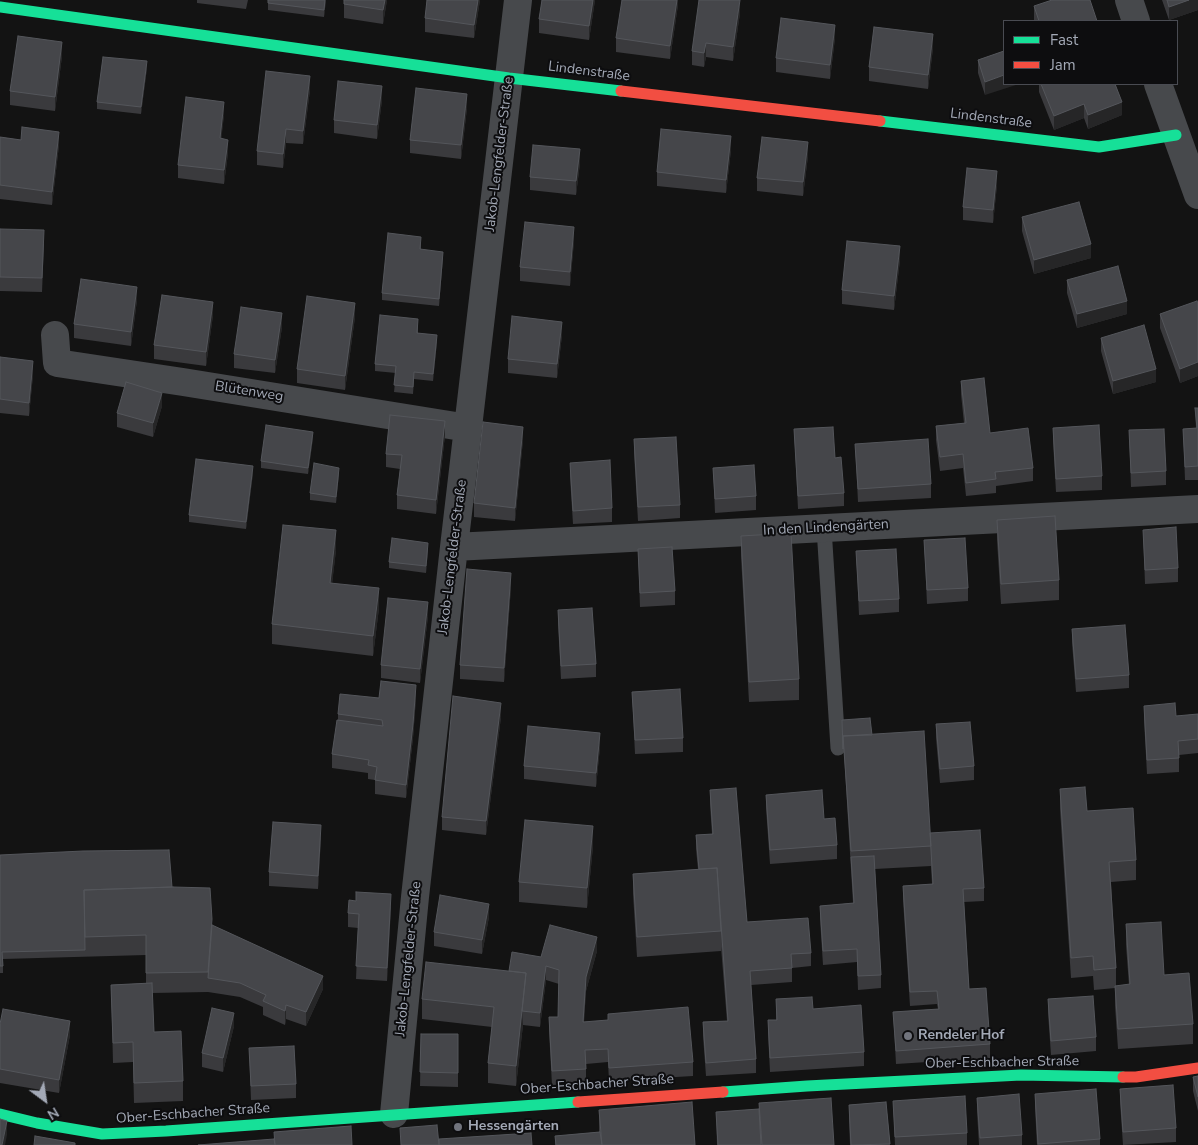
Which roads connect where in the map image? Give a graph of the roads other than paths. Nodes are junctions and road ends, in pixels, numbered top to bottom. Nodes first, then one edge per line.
1 (518, 0) edge
2 (1129, 0) edge
3 (0, 6) edge
4 (1136, 20) edge
5 (509, 78) junction
6 (1158, 85) edge
7 (1176, 136) junction
8 (1198, 195) edge
9 (55, 335) dead end
10 (468, 428) junction
11 (1198, 509) edge
12 (824, 528) junction
13 (454, 546) junction
14 (838, 748) dead end
15 (1198, 1068) edge
16 (0, 1114) edge
17 (394, 1114) junction

1 - 5 street, Jakob-Lengfelder-Straße
2 - 4 street
3 - 5 street, Lindenstraße
5 - 7 street, Lindenstraße
5 - 10 street, Jakob-Lengfelder-Straße
6 - 7 street
7 - 8 street
9 - 10 street, Blütenweg
10 - 13 street, Jakob-Lengfelder-Straße
11 - 12 street, In den Lindengärten
12 - 13 street, In den Lindengärten
12 - 14 lane
13 - 17 street, Jakob-Lengfelder-Straße
15 - 17 street, Ober-Eschbacher Straße
16 - 17 street, Ober-Eschbacher Straße

